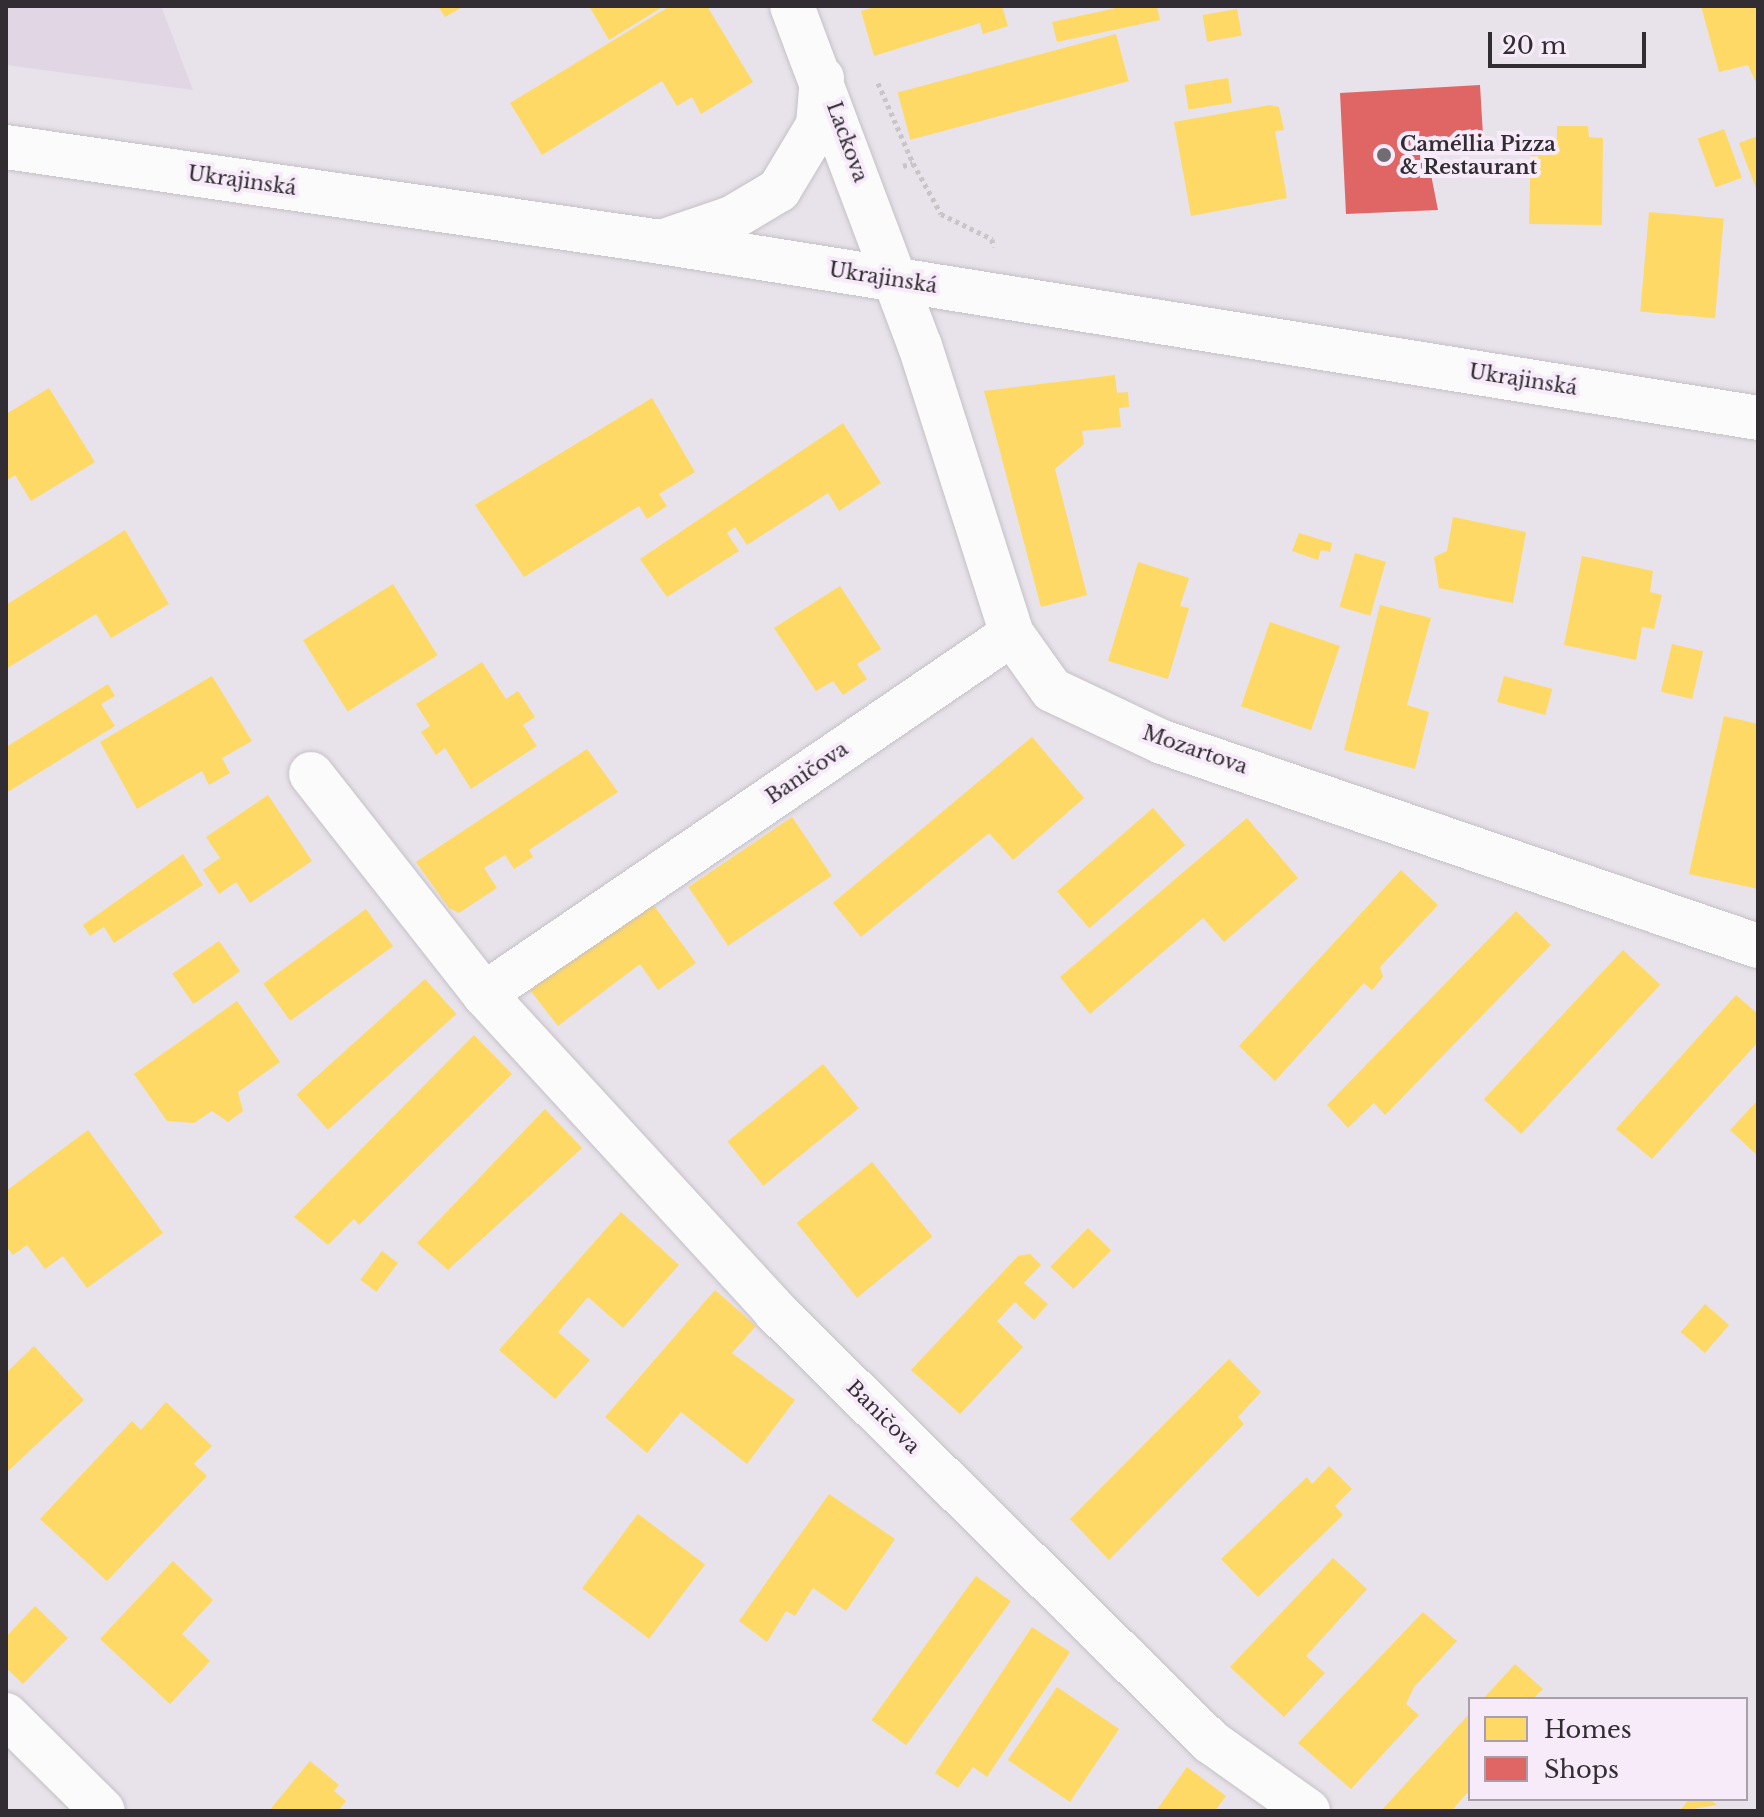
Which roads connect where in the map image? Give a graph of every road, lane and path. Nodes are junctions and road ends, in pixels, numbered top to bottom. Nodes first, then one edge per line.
1 (792, 6) edge
2 (822, 75) junction
3 (6, 147) edge
4 (661, 242) junction
5 (896, 280) junction
6 (1758, 418) edge
7 (1012, 634) junction
8 (311, 774) dead end
9 (1758, 946) edge
10 (484, 994) junction
11 (6, 1715) edge
12 (103, 1811) edge
13 (1308, 1811) edge

1 - 2 street, Lackova
2 - 4 street
2 - 5 street, Lackova
3 - 4 street, Ukrajinská
4 - 5 street, Ukrajinská
5 - 6 street, Ukrajinská
5 - 7 street, Mozartova
7 - 9 street, Mozartova
7 - 10 street, Baničova
8 - 10 street, Baničova
10 - 13 street, Baničova
11 - 12 street

